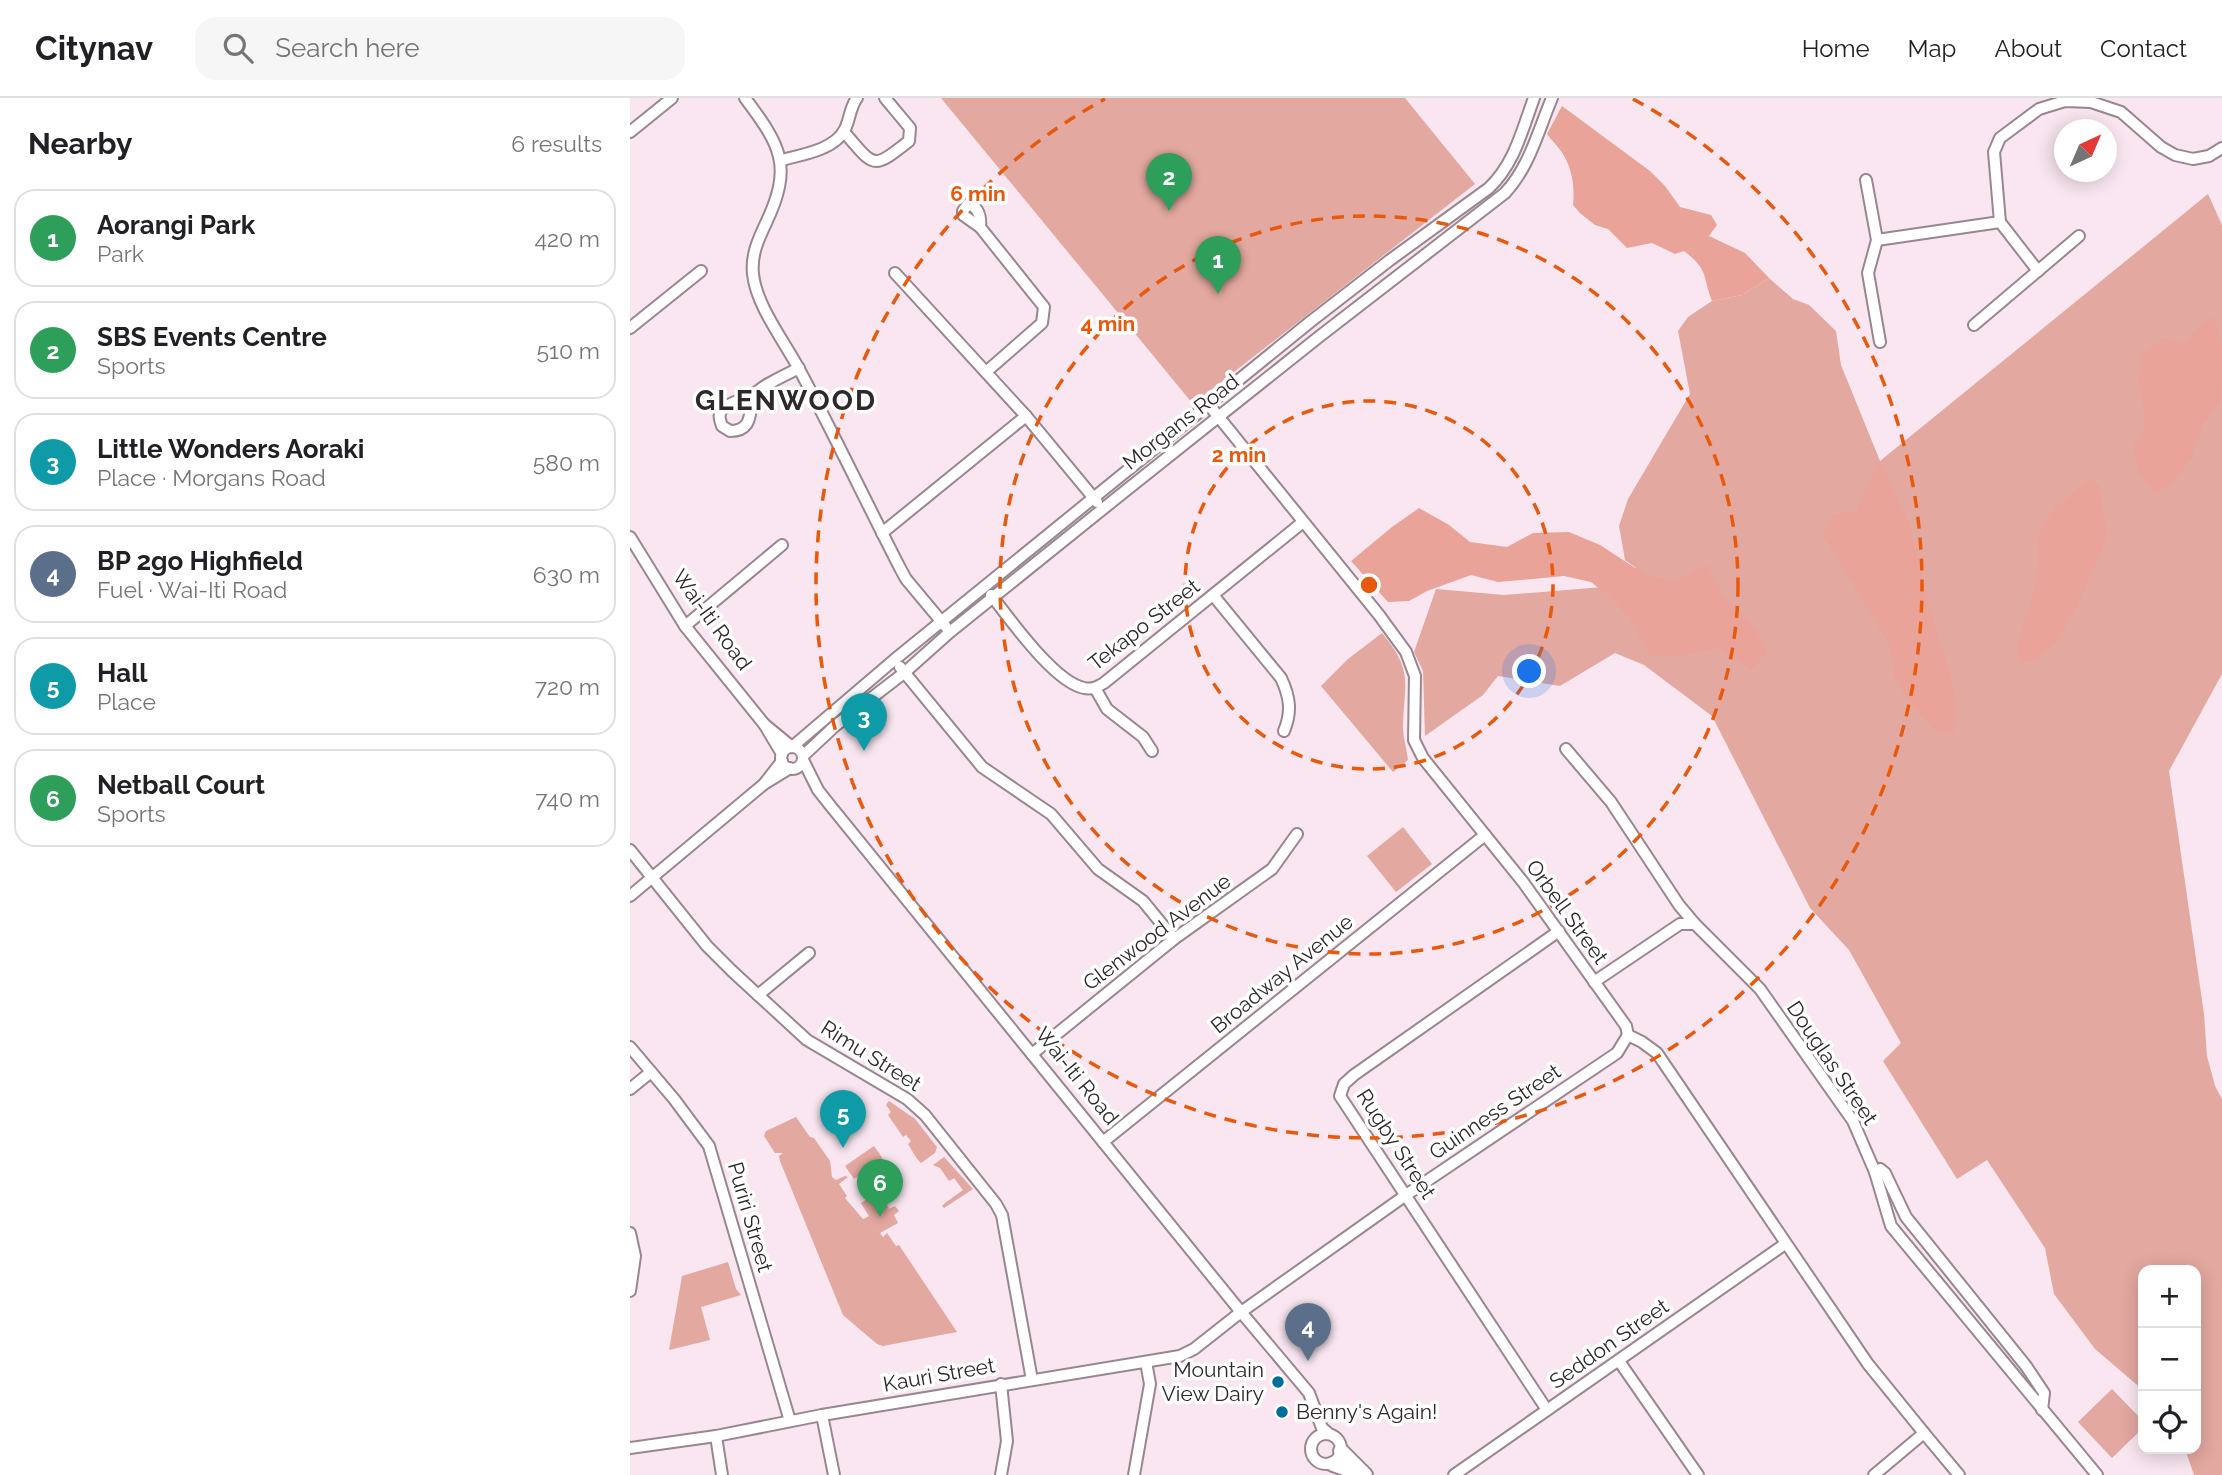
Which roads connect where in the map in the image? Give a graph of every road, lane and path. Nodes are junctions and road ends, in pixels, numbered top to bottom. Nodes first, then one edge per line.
1 (671, 98) edge
2 (745, 98) edge
3 (858, 98) edge
4 (885, 98) edge
5 (1534, 98) edge
6 (1552, 98) edge
7 (630, 132) edge
8 (844, 132) junction
9 (2222, 148) edge
10 (780, 160) junction
11 (1866, 180) dead end
12 (2000, 222) junction
13 (980, 227) dead end
14 (2080, 236) dead end
15 (1877, 240) junction
16 (701, 271) dead end
17 (2038, 271) junction
18 (895, 273) dead end
19 (1310, 322) junction
20 (1974, 325) dead end
21 (630, 328) edge
22 (1321, 336) junction
23 (1880, 342) dead end
24 (799, 369) junction
25 (986, 372) junction
26 (756, 392) dead end
27 (1209, 405) junction
28 (1026, 416) junction
29 (1219, 417) junction
30 (1095, 498) junction
31 (1104, 509) junction
32 (1303, 522) junction
33 (882, 533) junction
34 (630, 537) edge
35 (782, 545) dead end
36 (985, 587) junction
37 (1213, 594) junction
38 (993, 598) junction
39 (942, 622) junction
40 (685, 626) junction
41 (950, 632) junction
42 (894, 660) junction
43 (904, 673) junction
44 (1095, 688) junction
45 (764, 724) junction
46 (1284, 731) dead end
47 (792, 747) junction
48 (1566, 749) dead end
49 (1152, 751) dead end
50 (803, 758) junction
51 (787, 763) junction
52 (818, 790) junction
53 (1297, 834) dead end
54 (1485, 835) junction
55 (630, 850) edge
56 (652, 877) junction
57 (630, 895) edge
58 (1695, 924) junction
59 (1559, 931) junction
60 (1174, 939) junction
61 (809, 953) dead end
62 (1594, 982) junction
63 (758, 995) junction
64 (1628, 1035) junction
65 (630, 1047) edge
66 (1032, 1054) junction
67 (651, 1073) junction
68 (630, 1089) edge
69 (1103, 1142) junction
70 (1875, 1172) junction
71 (1406, 1195) junction
72 (630, 1233) edge
73 (1785, 1244) junction
74 (630, 1291) edge
75 (1241, 1312) junction
76 (1619, 1361) junction
77 (1146, 1362) junction
78 (1032, 1380) junction
79 (1001, 1384) junction
80 (1303, 1387) junction
81 (1547, 1410) junction
82 (2042, 1410) junction
83 (822, 1415) junction
84 (790, 1421) junction
85 (1327, 1433) junction
86 (1924, 1433) junction
87 (716, 1436) junction
88 (1314, 1436) junction
89 (630, 1448) edge
90 (1317, 1461) junction
91 (1332, 1464) edge
92 (722, 1475) edge
93 (834, 1475) edge
94 (1001, 1475) edge
95 (1134, 1475) edge
96 (1315, 1475) edge
97 (1359, 1475) edge
98 (1365, 1475) edge
99 (1454, 1475) edge
100 (1698, 1475) edge
101 (1874, 1475) edge
102 (1959, 1475) edge
103 (2097, 1475) edge

1 - 7 street
2 - 10 street
3 - 8 street
4 - 8 street
5 - 19 street, Morgans Road
6 - 22 street, Morgans Road
8 - 10 street
9 - 12 street
10 - 24 street
11 - 15 street
12 - 15 street
12 - 17 street
13 - 25 street
14 - 17 street
15 - 23 street
16 - 21 street
17 - 20 street
18 - 25 street
19 - 22 street
19 - 27 street, Morgans Road
22 - 29 street, Morgans Road
24 - 26 street
24 - 33 street
25 - 28 street
27 - 29 street, Orbell Street
27 - 30 street, Morgans Road
28 - 30 street
28 - 33 street
29 - 31 street, Morgans Road
29 - 32 street, Orbell Street
30 - 31 street
30 - 36 street, Morgans Road
31 - 38 street, Morgans Road
32 - 37 street, Tekapo Street
32 - 54 street, Orbell Street
33 - 39 street
34 - 40 street, Wai-Iti Road
35 - 40 street
36 - 38 street, Tekapo Street
36 - 39 street, Morgans Road
37 - 44 street, Tekapo Street
37 - 46 street
38 - 41 street, Morgans Road
38 - 44 street, Tekapo Street
39 - 41 street
39 - 42 street, Morgans Road
40 - 45 street, Wai-Iti Road
41 - 43 street, Morgans Road
42 - 43 street
42 - 47 street, Morgans Road
43 - 50 street, Morgans Road
43 - 60 street
44 - 49 street
45 - 47 street, Wai-Iti Road
45 - 51 street, Wai-Iti Road
47 - 50 street
47 - 51 street
48 - 58 street, Douglas Street
50 - 51 street
50 - 52 street, Wai-Iti Road
51 - 52 street, Wai-Iti Road
51 - 56 street
52 - 66 street, Wai-Iti Road
53 - 60 street, Glenwood Avenue
54 - 59 street, Orbell Street
54 - 69 street, Broadway Avenue
55 - 56 street, Rimu Street
56 - 57 street
56 - 63 street, Rimu Street
58 - 62 street
58 - 70 street, Douglas Street
59 - 62 street, Orbell Street
59 - 71 street, Rugby Street
60 - 66 street, Glenwood Avenue
61 - 63 street
62 - 64 street, Orbell Street
63 - 78 street, Rimu Street
64 - 71 street, Guinness Street
64 - 73 street, Orbell Street
65 - 67 street, Puriri Street
66 - 69 street, Wai-Iti Road
67 - 68 street
67 - 84 street, Puriri Street
69 - 75 street, Wai-Iti Road
70 - 82 street, Douglas Street
70 - 82 street
71 - 75 street, Guinness Street
71 - 81 street, Rugby Street
72 - 74 street
73 - 76 street, Seddon Street
73 - 86 street, Orbell Street
75 - 77 street, Kauri Street
75 - 80 street, Wai-Iti Road
76 - 81 street, Seddon Street
76 - 100 street
77 - 78 street, Kauri Street
77 - 95 street
78 - 79 street, Kauri Street
79 - 83 street, Kauri Street
79 - 94 street
80 - 85 street, Wai-Iti Road
80 - 88 street, Wai-Iti Road
81 - 99 street, Seddon Street
82 - 103 street, Douglas Street
83 - 84 street, Kauri Street
83 - 93 street
84 - 87 street, Kauri Street
85 - 88 street
85 - 91 street
86 - 101 street
86 - 102 street, Orbell Street
87 - 89 street, Kauri Street
87 - 92 street
88 - 90 street
90 - 91 street
90 - 96 street
91 - 97 main road
91 - 98 main road

